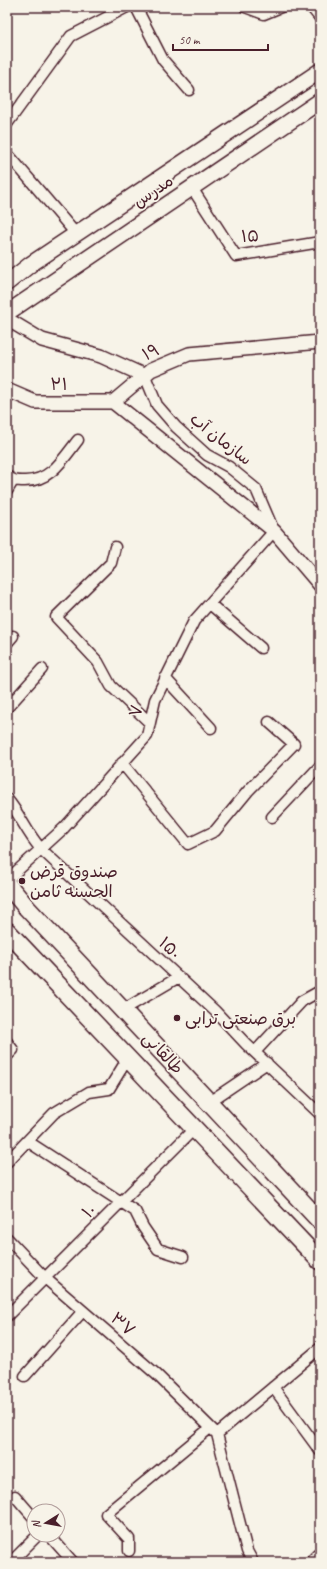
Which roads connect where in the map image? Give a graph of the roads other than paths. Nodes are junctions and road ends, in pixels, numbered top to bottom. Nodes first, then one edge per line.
1 (127, 7) edge
2 (136, 7) edge
3 (245, 7) edge
4 (281, 7) edge
5 (311, 7) edge
6 (320, 18) edge
7 (320, 71) edge
8 (189, 90) dead end
9 (320, 101) edge
10 (272, 104) junction
11 (289, 122) junction
12 (7, 124) edge
13 (7, 153) edge
14 (192, 188) junction
15 (76, 234) junction
16 (320, 242) edge
17 (7, 283) edge
18 (7, 313) edge
19 (7, 319) edge
20 (320, 342) edge
21 (144, 376) junction
22 (7, 390) edge
23 (113, 402) junction
24 (78, 440) dead end
25 (10, 479) edge
26 (7, 491) edge
27 (274, 531) junction
28 (115, 547) dead end
29 (320, 585) edge
30 (210, 604) junction
31 (261, 648) dead end
32 (42, 669) dead end
33 (165, 678) junction
34 (7, 708) edge
35 (269, 722) dead end
36 (150, 723) junction
37 (211, 728) dead end
38 (122, 763) junction
39 (320, 766) edge
40 (7, 799) edge
41 (272, 817) dead end
42 (41, 849) junction
43 (7, 880) edge
44 (7, 884) edge
45 (7, 930) edge
46 (179, 977) junction
47 (320, 991) edge
48 (123, 1010) junction
49 (7, 1042) edge
50 (255, 1052) junction
51 (7, 1056) edge
52 (128, 1058) junction
53 (267, 1063) junction
54 (209, 1102) junction
55 (320, 1114) edge
56 (194, 1128) junction
57 (27, 1141) junction
58 (7, 1162) edge
59 (120, 1202) junction
60 (320, 1221) edge
61 (7, 1238) edge
62 (183, 1257) dead end
63 (320, 1261) edge
64 (45, 1278) junction
65 (83, 1311) junction
66 (7, 1316) edge
67 (320, 1348) edge
68 (25, 1376) dead end
69 (273, 1387) junction
70 (214, 1431) junction
71 (320, 1451) edge
72 (15, 1496) dead end
73 (26, 1509) edge
74 (30, 1543) edge
75 (56, 1543) edge
76 (129, 1551) dead end
77 (320, 1557) edge
78 (11, 1562) edge
79 (73, 1562) edge
80 (253, 1562) edge
81 (315, 1562) edge

1 - 12 street
2 - 8 street
3 - 4 street
5 - 6 street
7 - 10 main road, مدرس
9 - 11 main road, مدرس
10 - 11 main road
10 - 15 main road, مدرس
11 - 14 main road, مدرس
13 - 15 street
14 - 16 street, ۱۵
14 - 18 main road, مدرس
15 - 17 main road, مدرس
19 - 21 street, ۱۹
20 - 21 street, ۱۹
21 - 23 street
21 - 27 street, سازمان آب
22 - 23 street, ۲۱
23 - 27 street, سازمان آب
24 - 25 street
25 - 26 street
27 - 29 street, سازمان آب
27 - 30 street, ۷
28 - 36 street
30 - 31 street
30 - 33 street, ۷
32 - 34 street
33 - 36 street, ۷
33 - 37 street
35 - 38 street
36 - 38 street, ۷
38 - 42 street, ۷
39 - 41 street
40 - 42 street, ۱۵۰
42 - 43 street, ۷
42 - 46 street, ۱۵۰
44 - 48 main road, طالقانی
45 - 52 main road, طالقانی
46 - 48 street
46 - 50 street, ۱۵۰
47 - 50 street
48 - 54 main road, طالقانی
49 - 51 street
50 - 53 street, ۱۵۰
52 - 56 main road, طالقانی
52 - 57 street
53 - 54 street
53 - 55 street, ۱۵۰
54 - 60 main road, طالقانی
56 - 59 street, ۱۰
56 - 63 main road, طالقانی
57 - 58 street
57 - 59 street
59 - 62 street
59 - 64 street, ۱۰
61 - 64 street, ۳۷
64 - 65 street, ۳۷
64 - 66 street, ۱۰
65 - 68 street
65 - 70 street, ۳۷
67 - 69 street
69 - 70 street
69 - 71 street
70 - 76 street
70 - 80 street
72 - 73 street
74 - 78 street
75 - 79 street
77 - 81 main road

